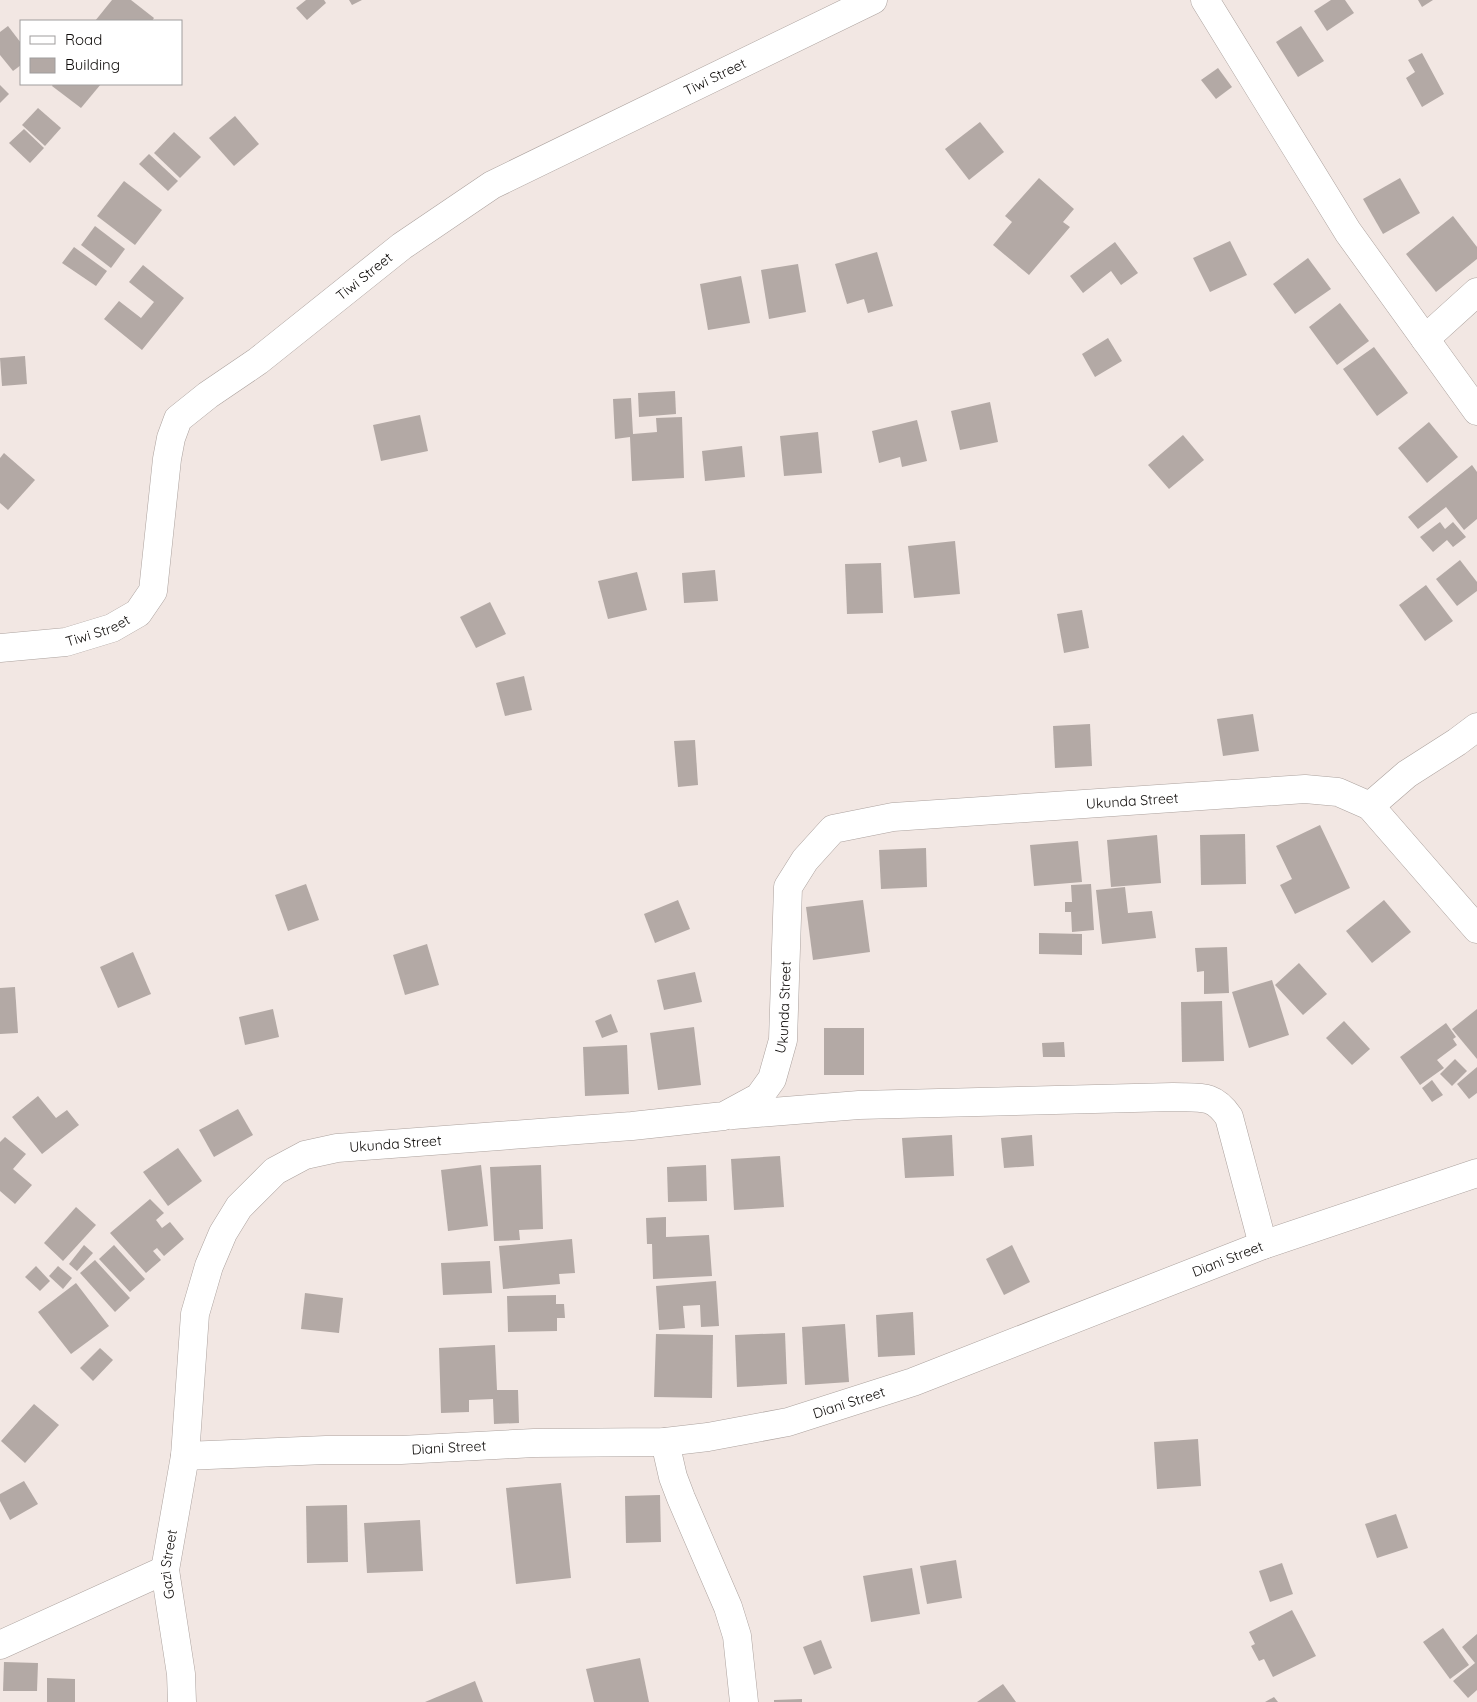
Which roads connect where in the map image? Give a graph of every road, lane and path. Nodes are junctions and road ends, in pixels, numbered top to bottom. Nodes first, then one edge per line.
1 (873, 0) edge
2 (1205, 0) edge
3 (1477, 292) edge
4 (1425, 338) junction
5 (1477, 411) edge
6 (0, 648) edge
7 (1477, 726) edge
8 (1370, 806) junction
9 (1477, 930) edge
10 (724, 1116) junction
11 (1477, 1173) edge
12 (1263, 1245) junction
13 (665, 1442) junction
14 (185, 1456) junction
15 (165, 1570) junction
16 (0, 1645) edge
17 (182, 1702) edge
18 (744, 1702) edge

1 - 6 street, Tiwi Street
2 - 4 street
3 - 4 street
4 - 5 street
7 - 8 street
8 - 9 street, Ukunda Street
8 - 10 street, Ukunda Street
10 - 12 street
10 - 14 street, Ukunda Street
11 - 12 street, Diani Street
12 - 13 street, Diani Street
13 - 14 street, Diani Street
13 - 18 street
14 - 15 street, Gazi Street
15 - 16 street
15 - 17 street, Gazi Street

